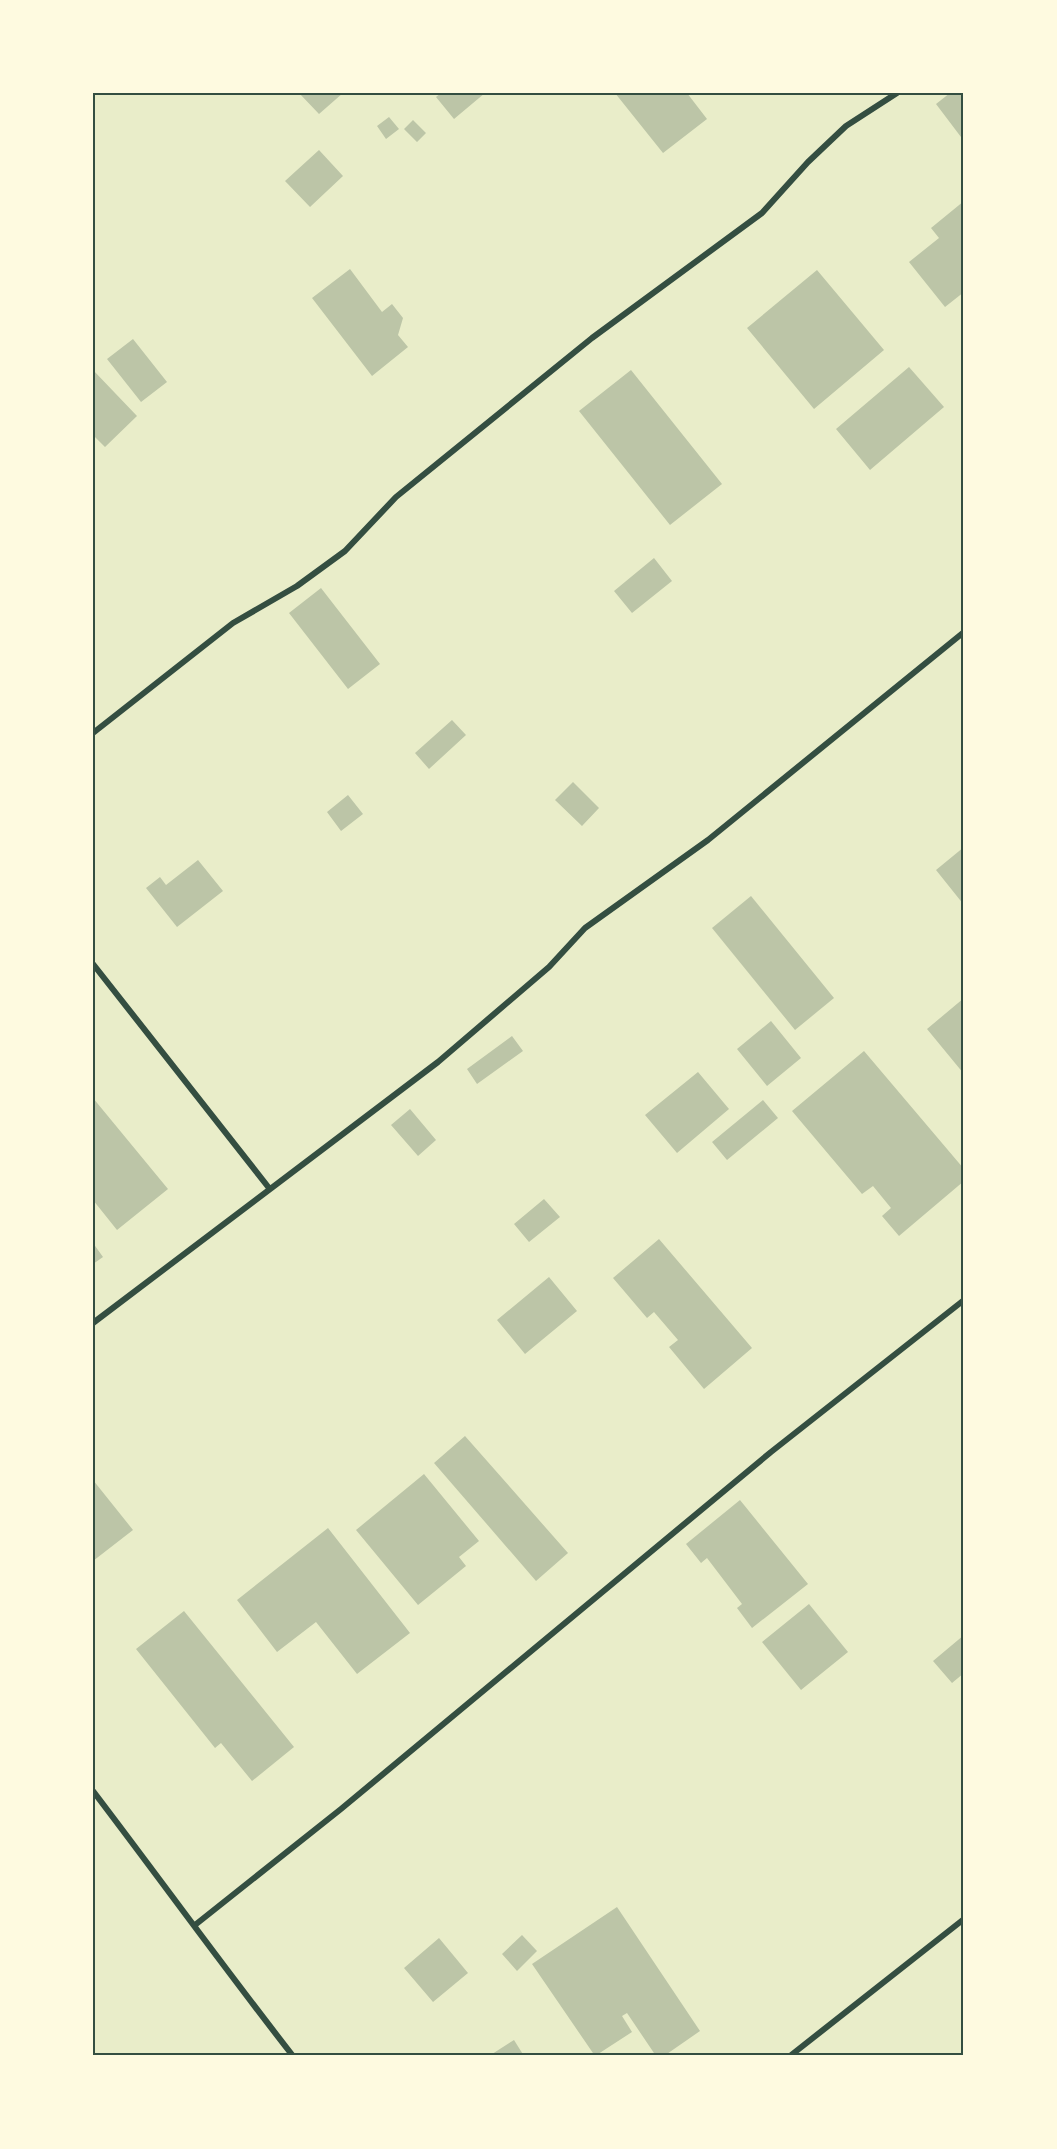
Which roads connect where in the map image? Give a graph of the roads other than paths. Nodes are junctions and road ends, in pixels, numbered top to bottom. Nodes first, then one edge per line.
1 (897, 93) edge
2 (964, 632) edge
3 (93, 733) edge
4 (93, 964) edge
5 (269, 1188) junction
6 (964, 1300) edge
7 (93, 1323) edge
8 (93, 1791) edge
9 (964, 1919) edge
10 (195, 1925) junction
11 (293, 2056) edge
12 (790, 2056) edge

1 - 3 street
2 - 5 street
4 - 5 street
5 - 7 street
6 - 10 street
8 - 10 street
9 - 12 street
10 - 11 street

